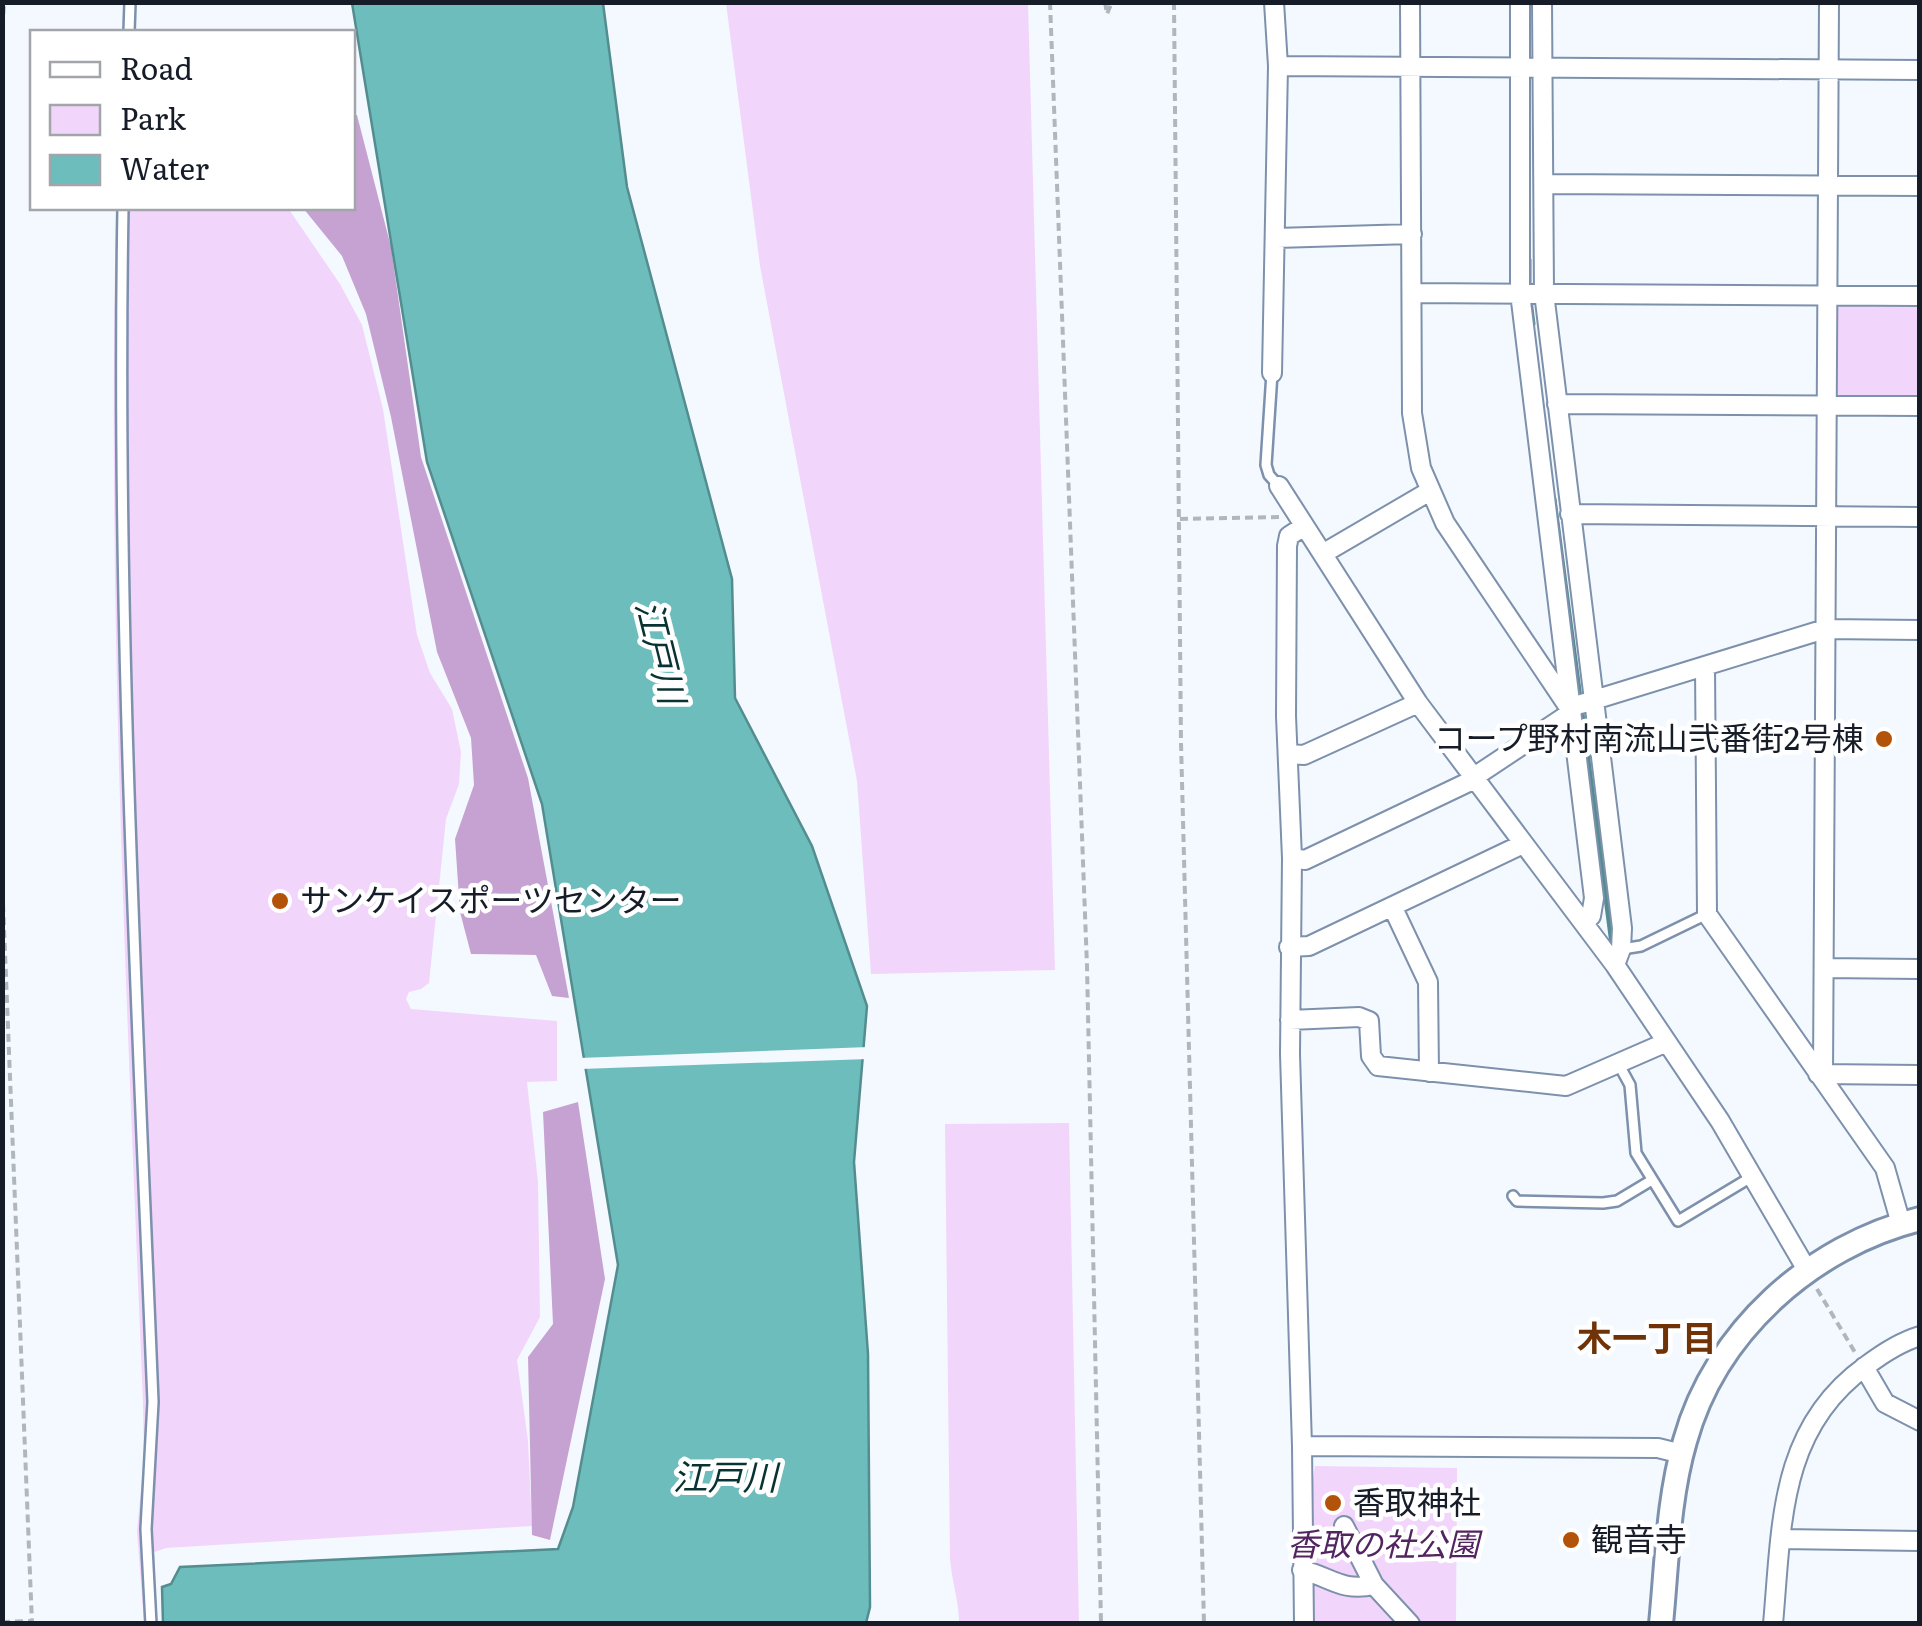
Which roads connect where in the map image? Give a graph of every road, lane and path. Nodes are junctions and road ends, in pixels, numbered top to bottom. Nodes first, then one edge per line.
1 (4, 2) edge
2 (130, 2) edge
3 (1050, 2) edge
4 (1174, 2) edge
5 (1274, 2) edge
6 (1410, 2) edge
7 (1520, 2) edge
8 (1542, 2) edge
9 (1828, 2) edge
10 (129, 30) edge
11 (2, 40) edge
12 (1278, 66) junction
13 (1410, 66) junction
14 (1520, 68) junction
15 (1543, 68) junction
16 (1829, 69) junction
17 (1920, 70) edge
18 (1544, 184) junction
19 (1828, 186) junction
20 (1920, 186) edge
21 (123, 210) edge
22 (1412, 234) junction
23 (1276, 238) junction
24 (1412, 293) junction
25 (1520, 293) junction
26 (1544, 293) junction
27 (1826, 295) junction
28 (1920, 296) edge
29 (1272, 373) joint
30 (1557, 404) junction
31 (1827, 405) junction
32 (1920, 406) edge
33 (1278, 486) joint
34 (1430, 491) junction
35 (1570, 514) junction
36 (1825, 516) junction
37 (1920, 517) edge
38 (1180, 519) junction
39 (1299, 519) junction
40 (1324, 553) junction
41 (1826, 630) junction
42 (1920, 630) edge
43 (1705, 667) junction
44 (1592, 702) junction
45 (1418, 703) junction
46 (1572, 708) junction
47 (1288, 754) junction
48 (1474, 778) junction
49 (1523, 844) junction
50 (1292, 858) junction
51 (2, 878) edge
52 (1392, 908) junction
53 (1707, 914) junction
54 (1583, 921) junction
55 (1289, 946) junction
56 (1619, 957) junction
57 (1824, 968) junction
58 (1920, 969) edge
59 (1290, 1020) junction
60 (1667, 1042) junction
61 (1618, 1063) junction
62 (1429, 1072) junction
63 (1820, 1074) junction
64 (1920, 1075) edge
65 (1753, 1176) junction
66 (1652, 1180) junction
67 (1513, 1196) dead end
68 (1910, 1222) edge
69 (1811, 1278) junction
70 (1920, 1336) edge
71 (1864, 1367) junction
72 (1920, 1421) edge
73 (1302, 1446) junction
74 (1682, 1454) junction
75 (1344, 1526) dead end
76 (1781, 1539) junction
77 (1920, 1541) edge
78 (1302, 1570) junction
79 (1374, 1585) junction
80 (2, 1622) edge
81 (32, 1622) edge
82 (151, 1624) edge
83 (1101, 1624) edge
84 (1204, 1624) edge
85 (1304, 1624) edge
86 (1410, 1624) edge
87 (1661, 1624) edge
88 (1773, 1624) edge

1 - 11 path
2 - 10 lane
3 - 83 path
4 - 38 path
5 - 12 street
6 - 13 street
7 - 14 street
8 - 15 street
9 - 16 street
12 - 13 street
12 - 23 street
13 - 14 street
13 - 22 street
14 - 15 street
14 - 25 street
15 - 16 street
15 - 18 street
16 - 17 street
16 - 19 street
18 - 19 street
18 - 26 street
19 - 20 street
19 - 27 street
21 - 82 lane
22 - 23 street
22 - 24 street
23 - 29 street
24 - 25 street
24 - 34 street
25 - 26 street
25 - 46 street
26 - 27 street
26 - 30 street
27 - 28 street
27 - 31 street
29 - 33 lane
30 - 31 street
30 - 35 street
31 - 32 street
31 - 36 street
33 - 39 street
34 - 40 street
34 - 46 street
35 - 36 street
35 - 44 street
36 - 37 street
36 - 41 street
38 - 39 path
38 - 84 path
39 - 40 street
39 - 47 street
40 - 45 street
41 - 42 street
41 - 43 street
41 - 57 street
43 - 44 street
43 - 53 street
44 - 46 street
44 - 56 street
45 - 47 street
45 - 48 street
46 - 48 street
46 - 54 street
47 - 50 street
48 - 49 street
48 - 50 street
49 - 52 street
49 - 54 street
50 - 55 street
51 - 81 path
52 - 55 street
52 - 62 street
53 - 56 lane
53 - 63 street
54 - 56 street
55 - 59 street
56 - 60 street
57 - 58 street
57 - 63 street
59 - 62 street
59 - 73 street
60 - 61 street
60 - 65 street
61 - 62 street
61 - 66 lane
63 - 64 street
63 - 68 street
65 - 66 lane
65 - 69 street
66 - 67 lane
68 - 69 street
69 - 71 path
69 - 74 street
70 - 71 street
71 - 72 street
71 - 76 street
73 - 74 street
73 - 78 street
74 - 87 street
75 - 79 street
76 - 77 street
76 - 88 street
78 - 79 street
78 - 85 street
79 - 86 street
80 - 81 path

